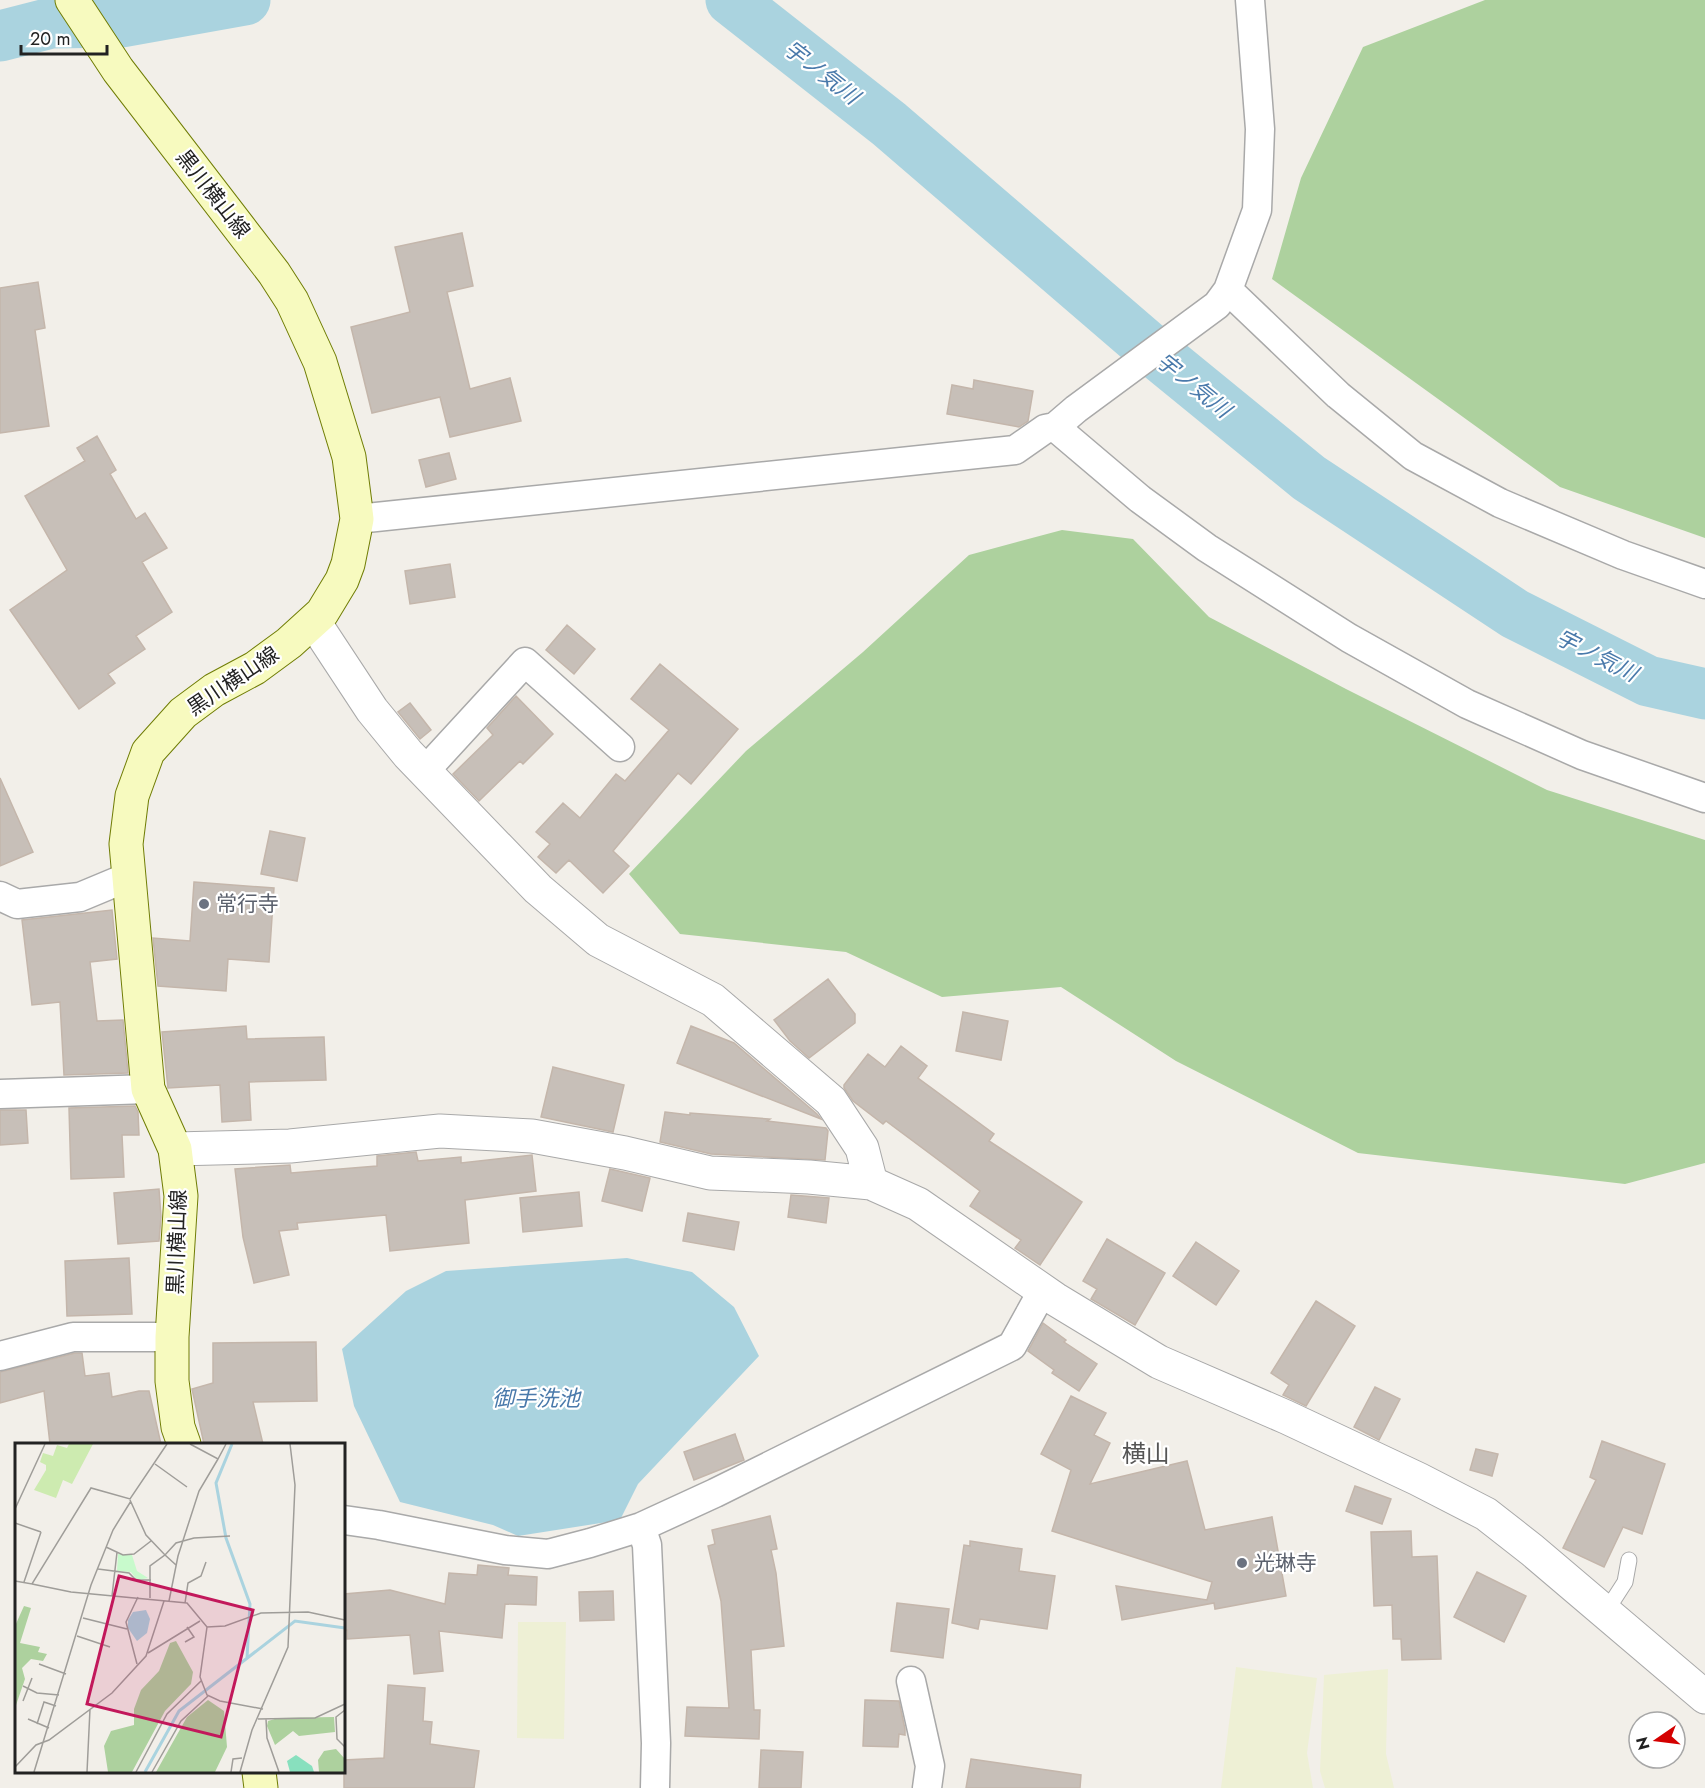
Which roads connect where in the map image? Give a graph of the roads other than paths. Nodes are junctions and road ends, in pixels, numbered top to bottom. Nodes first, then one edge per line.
1 (72, 0) edge
2 (1250, 0) edge
3 (1222, 298) junction
4 (1066, 418) junction
5 (357, 519) junction
6 (1705, 584) edge
7 (312, 623) junction
8 (620, 747) dead end
9 (424, 772) junction
10 (1705, 798) edge
11 (128, 877) junction
12 (0, 896) edge
13 (148, 1089) junction
14 (0, 1094) edge
15 (175, 1149) junction
16 (871, 1183) junction
17 (1043, 1290) junction
18 (172, 1337) junction
19 (0, 1356) edge
20 (184, 1443) edge
21 (345, 1520) edge
22 (640, 1527) junction
23 (1629, 1560) dead end
24 (1605, 1612) junction
25 (911, 1681) dead end
26 (1705, 1697) edge
27 (259, 1773) edge
28 (261, 1788) edge
29 (655, 1788) edge
30 (927, 1788) edge

1 - 5 main road, 黒川横山線
2 - 3 street
3 - 4 street
3 - 6 street
4 - 5 street
4 - 10 street
5 - 7 main road, 黒川横山線
7 - 9 street
7 - 11 main road, 黒川横山線
8 - 9 street
9 - 16 street
11 - 12 street
11 - 13 main road, 黒川横山線
13 - 14 street
13 - 15 main road, 黒川横山線
15 - 16 street
15 - 18 main road, 黒川横山線
16 - 17 street
17 - 22 street
17 - 24 street
18 - 19 street
18 - 20 main road, 黒川横山線
21 - 22 street
22 - 29 street
23 - 24 lane
24 - 26 street
25 - 30 street
27 - 28 main road

